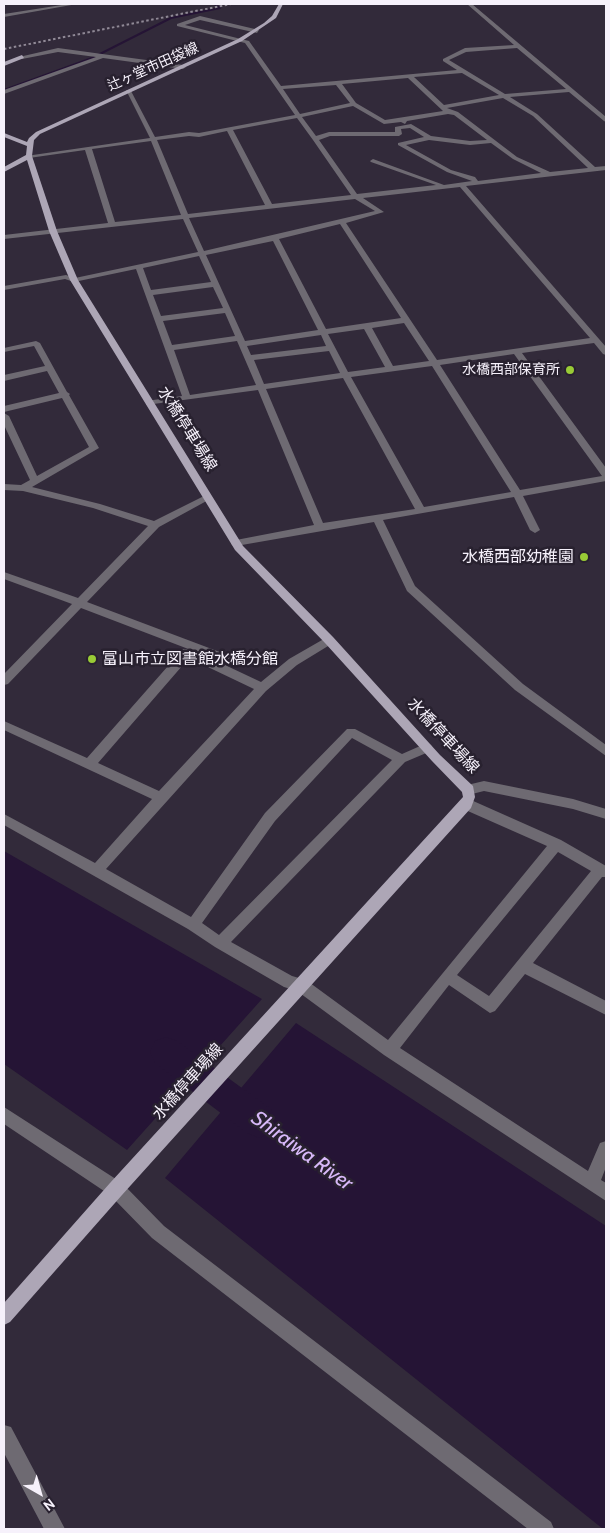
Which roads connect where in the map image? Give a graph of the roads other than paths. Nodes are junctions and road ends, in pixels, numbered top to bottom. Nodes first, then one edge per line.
1 (75, 4) edge
2 (281, 4) edge
3 (468, 4) edge
4 (4, 16) edge
5 (257, 32) junction
6 (240, 40) junction
7 (518, 46) junction
8 (103, 56) junction
9 (22, 57) joint
10 (4, 64) edge
11 (183, 66) junction
12 (463, 71) junction
13 (409, 76) junction
14 (337, 82) junction
15 (280, 88) junction
16 (571, 90) junction
17 (128, 91) junction
18 (4, 92) edge
19 (506, 96) junction
20 (354, 104) junction
21 (442, 107) junction
22 (448, 112) junction
23 (298, 115) junction
24 (402, 120) junction
25 (606, 120) edge
26 (411, 126) junction
27 (229, 129) junction
28 (4, 135) edge
29 (428, 138) junction
30 (315, 139) junction
31 (154, 140) junction
32 (494, 141) junction
33 (88, 148) junction
34 (29, 150) junction
35 (373, 161) dead end
36 (429, 161) junction
37 (421, 165) dead end
38 (413, 168) dead end
39 (606, 168) edge
40 (4, 170) edge
41 (594, 170) junction
42 (405, 172) junction
43 (551, 175) junction
44 (476, 183) junction
45 (462, 185) junction
46 (446, 186) junction
47 (355, 196) junction
48 (269, 206) junction
49 (185, 216) junction
50 (342, 222) junction
51 (112, 224) junction
52 (53, 231) junction
53 (4, 238) edge
54 (275, 238) junction
55 (202, 254) junction
56 (139, 266) junction
57 (74, 280) junction
58 (216, 284) junction
59 (4, 288) edge
60 (149, 293) junction
61 (228, 310) junction
62 (158, 319) junction
63 (407, 320) junction
64 (367, 326) junction
65 (324, 333) junction
66 (596, 340) junction
67 (242, 341) junction
68 (169, 348) junction
69 (331, 348) junction
70 (4, 350) edge
71 (516, 351) junction
72 (606, 352) edge
73 (249, 358) junction
74 (435, 364) junction
75 (48, 368) junction
76 (391, 370) junction
77 (346, 376) junction
78 (4, 378) edge
79 (262, 388) junction
80 (66, 394) junction
81 (187, 398) junction
82 (149, 404) junction
83 (4, 409) edge
84 (4, 416) edge
85 (606, 474) edge
86 (606, 478) edge
87 (35, 481) junction
88 (4, 487) edge
89 (23, 488) junction
90 (517, 493) junction
91 (207, 498) junction
92 (421, 512) junction
93 (377, 518) junction
94 (155, 525) junction
95 (320, 527) junction
96 (535, 530) dead end
97 (236, 544) junction
98 (4, 575) edge
99 (81, 602) junction
100 (329, 640) junction
101 (190, 648) junction
102 (229, 660) dead end
103 (4, 681) edge
104 (262, 688) junction
105 (4, 725) edge
106 (427, 748) junction
107 (606, 751) edge
108 (401, 759) junction
109 (89, 764) junction
110 (468, 790) junction
111 (161, 798) junction
112 (466, 804) junction
113 (606, 814) edge
114 (4, 819) edge
115 (556, 844) junction
116 (96, 871) junction
117 (603, 871) edge
118 (193, 925) junction
119 (220, 943) junction
120 (522, 965) junction
121 (447, 976) junction
122 (301, 985) junction
123 (606, 1008) edge
124 (389, 1050) junction
125 (4, 1115) edge
126 (606, 1149) edge
127 (122, 1183) junction
128 (591, 1183) junction
129 (606, 1193) edge
130 (4, 1316) edge
131 (4, 1434) edge
132 (55, 1529) edge
133 (544, 1529) edge

1 - 4 street
2 - 5 main road, 辻ヶ堂市田袋線
3 - 7 street
5 - 6 main road, 辻ヶ堂市田袋線
5 - 6 street
6 - 11 main road, 辻ヶ堂市田袋線
6 - 15 street
7 - 12 street
7 - 16 street
8 - 9 street
8 - 11 street
8 - 18 street
9 - 10 main road
11 - 17 main road, 辻ヶ堂市田袋線
12 - 13 street
12 - 19 street
13 - 14 street
13 - 21 street
14 - 15 street
14 - 20 street
15 - 23 street
16 - 19 street
16 - 25 street
17 - 31 street
17 - 34 main road, 辻ヶ堂市田袋線
19 - 21 street
19 - 41 street
20 - 23 street
20 - 24 street
21 - 22 street
22 - 24 street
22 - 32 street
23 - 27 street
23 - 30 street
24 - 26 street
26 - 29 street
26 - 30 street
27 - 31 street
27 - 48 street
28 - 34 main road
29 - 32 street
29 - 36 street
30 - 47 street
31 - 33 street
31 - 49 street
32 - 43 street
33 - 34 street
33 - 51 street
34 - 40 main road, 辻ヶ堂市田袋線
34 - 52 main road, 水橋停車場線
35 - 42 street
36 - 37 street
36 - 44 street
38 - 42 street
39 - 41 street
41 - 43 street
42 - 46 street
43 - 44 street
44 - 45 street
45 - 46 street
45 - 66 street
46 - 47 street
47 - 48 street
47 - 50 street
48 - 49 street
49 - 51 street
49 - 55 street
50 - 54 street
50 - 63 street
51 - 52 street
52 - 53 street
52 - 57 main road, 水橋停車場線
54 - 55 street
54 - 65 street
55 - 56 street
55 - 58 street
56 - 57 street
56 - 60 street
57 - 59 street
57 - 82 main road, 水橋停車場線
58 - 60 street
58 - 61 street
60 - 62 street
61 - 62 street
61 - 67 street
62 - 68 street
63 - 64 street
63 - 74 street
64 - 65 street
64 - 76 street
65 - 67 street
65 - 69 street
66 - 71 street
66 - 72 street
67 - 68 street
67 - 73 street
68 - 81 street
69 - 73 street
69 - 77 street
70 - 75 street
71 - 74 street
71 - 85 street
73 - 79 street
74 - 76 street
74 - 90 street
75 - 78 street
75 - 80 street
76 - 77 street
77 - 79 street
77 - 92 street
79 - 81 street
79 - 95 street
80 - 83 street
80 - 87 street
81 - 82 street
82 - 91 main road, 水橋停車場線
84 - 87 street
86 - 90 street
87 - 89 street
88 - 89 street
89 - 94 street
90 - 92 street
90 - 96 street
91 - 94 street
91 - 97 main road, 水橋停車場線
92 - 93 street
93 - 95 street
93 - 107 street
94 - 99 street
95 - 97 street
97 - 100 main road, 水橋停車場線
98 - 99 street
99 - 101 street
99 - 103 street
100 - 104 street
100 - 106 main road, 水橋停車場線
101 - 102 street
101 - 104 street
101 - 109 street
104 - 111 street
105 - 109 street
106 - 108 street
106 - 110 main road, 水橋停車場線
108 - 118 street
108 - 119 street
109 - 111 street
110 - 112 main road, 水橋停車場線
110 - 113 street
111 - 116 street
112 - 115 street
112 - 122 main road, 水橋停車場線
114 - 116 street
115 - 117 street
115 - 121 street
116 - 118 street
117 - 120 street
118 - 119 street
119 - 122 street
120 - 121 street
120 - 123 street
121 - 124 street
122 - 124 street
122 - 127 main road, 水橋停車場線
124 - 128 street
125 - 127 street
126 - 128 street
127 - 130 main road, 水橋停車場線
127 - 133 street
128 - 129 street
131 - 132 street

